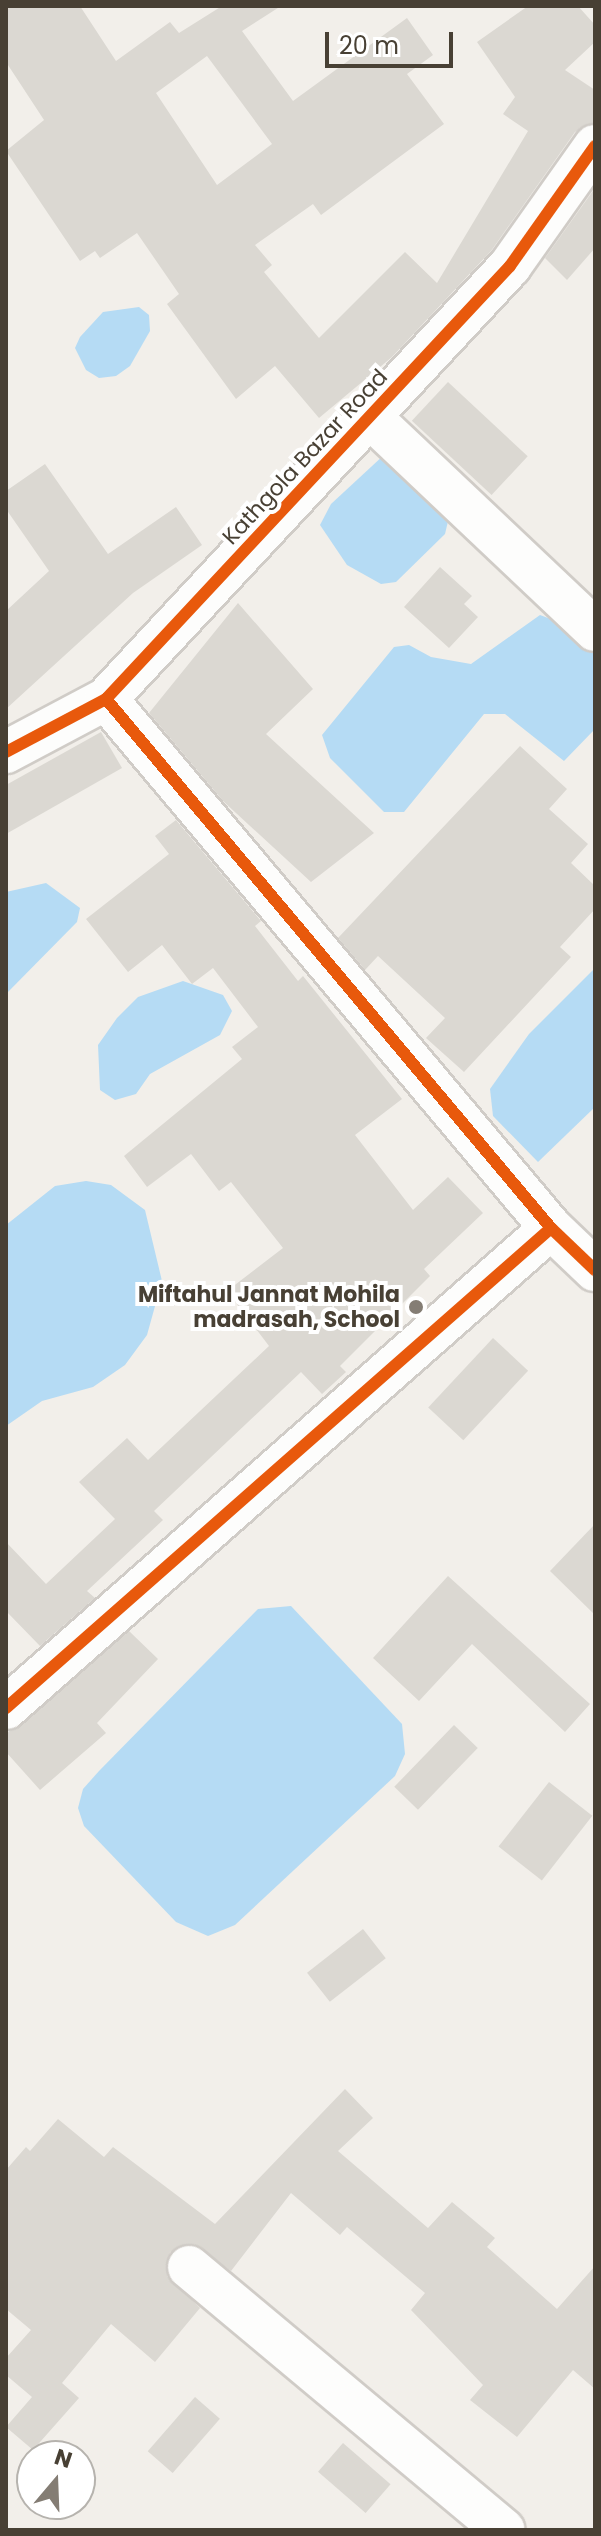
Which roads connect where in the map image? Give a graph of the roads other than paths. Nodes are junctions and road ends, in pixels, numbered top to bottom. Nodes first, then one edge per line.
1 (595, 146) edge
2 (370, 417) junction
3 (595, 630) edge
4 (106, 699) junction
5 (6, 752) edge
6 (551, 1228) junction
7 (595, 1270) edge
8 (6, 1708) edge
9 (189, 2267) dead end
10 (504, 2530) edge

1 - 2 street, Kathgola Bazar Road
2 - 3 street
2 - 4 street, Kathgola Bazar Road
4 - 5 street, Kathgola Bazar Road
4 - 6 street
6 - 7 street
6 - 8 street
9 - 10 street

